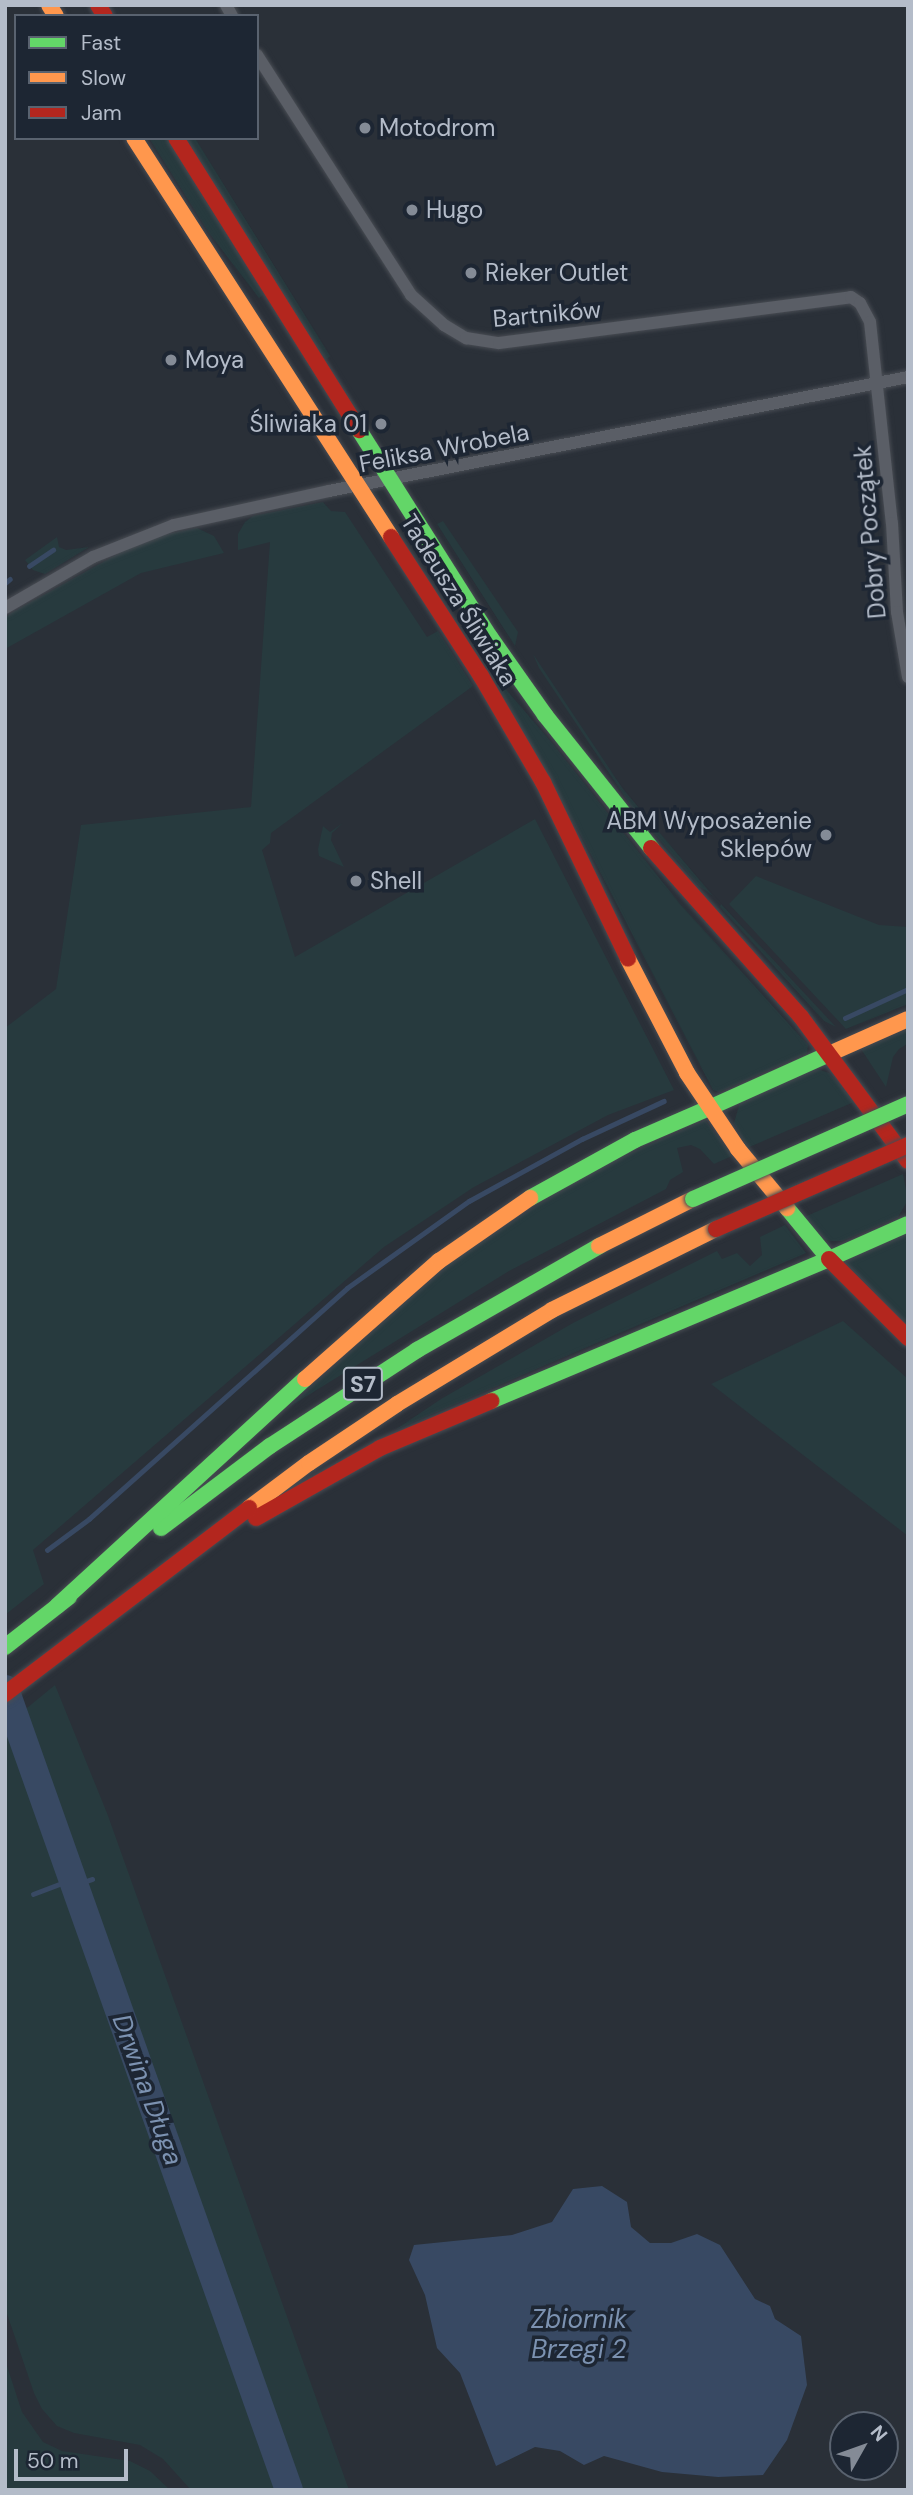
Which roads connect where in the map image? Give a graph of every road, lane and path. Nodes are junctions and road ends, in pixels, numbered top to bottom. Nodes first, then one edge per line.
1 (259, 58) edge
2 (135, 140) edge
3 (177, 140) edge
4 (908, 377) edge
5 (876, 382) junction
6 (391, 481) junction
7 (360, 486) junction
8 (5, 608) edge
9 (908, 677) edge
10 (908, 1019) edge
11 (829, 1054) junction
12 (908, 1104) edge
13 (709, 1108) junction
14 (908, 1144) edge
15 (908, 1161) edge
16 (908, 1224) edge
17 (829, 1259) junction
18 (908, 1338) edge
19 (151, 1581) junction
20 (57, 1606) junction
21 (5, 1647) edge
22 (5, 1694) edge

1 - 5 street, Bartników
2 - 7 main road, Tadeusza Śliwiaka
3 - 6 main road, Tadeusza Śliwiaka
4 - 5 street, Feliksa Wrobela
5 - 6 street, Feliksa Wrobela
5 - 9 street, Dobry Początek
6 - 7 street, Feliksa Wrobela
6 - 11 main road, Tadeusza Śliwiaka
7 - 8 street, Feliksa Wrobela
7 - 13 main road, Tadeusza Śliwiaka
10 - 11 main road
11 - 13 main road
11 - 15 main road, Tadeusza Śliwiaka
12 - 20 main road, S7, bridge
13 - 17 main road, Tadeusza Śliwiaka
13 - 20 main road
14 - 19 main road, S7, bridge
16 - 17 main road
17 - 18 main road, Tadeusza Śliwiaka
17 - 19 main road
19 - 22 main road, S7
20 - 21 main road, S7

